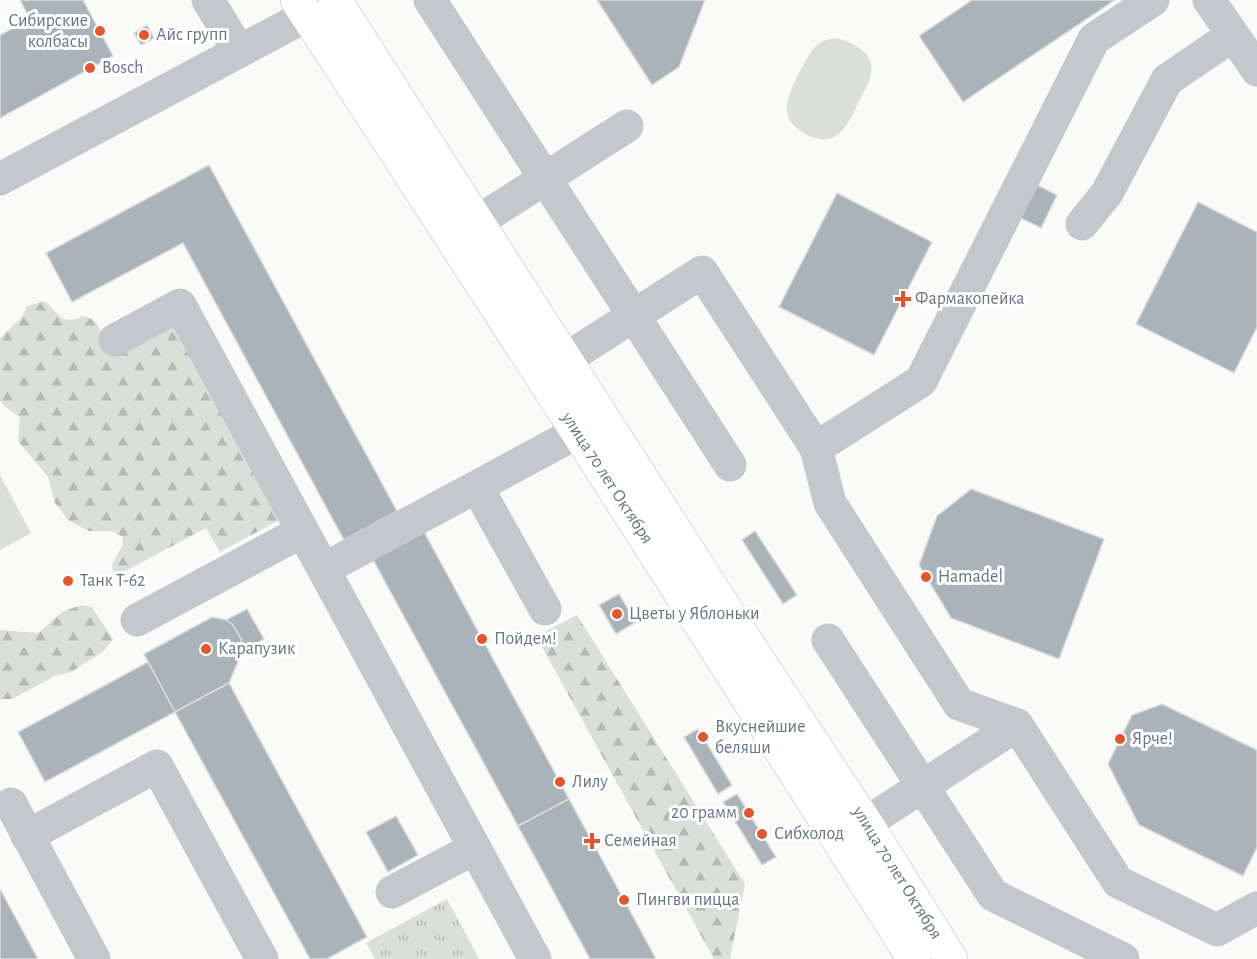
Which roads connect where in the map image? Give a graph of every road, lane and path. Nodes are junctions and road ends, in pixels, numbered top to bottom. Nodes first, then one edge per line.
1 (208, 0) edge
2 (430, 0) edge
3 (1153, 0) edge
4 (1209, 0) edge
5 (319, 4) edge
6 (1233, 35) junction
7 (239, 51) junction
8 (1257, 70) edge
9 (627, 126) dead end
10 (545, 178) junction
11 (0, 179) edge
12 (477, 222) junction
13 (1082, 224) dead end
14 (633, 316) junction
15 (114, 340) dead end
16 (566, 359) junction
17 (591, 426) junction
18 (816, 448) junction
19 (730, 465) dead end
20 (477, 487) junction
21 (303, 531) junction
22 (324, 569) junction
23 (545, 609) dead end
24 (137, 620) dead end
25 (828, 640) dead end
26 (1017, 725) junction
27 (922, 786) junction
28 (10, 804) dead end
29 (866, 823) junction
30 (27, 836) junction
31 (475, 848) junction
32 (392, 892) dead end
33 (1257, 908) edge
34 (94, 959) edge
35 (262, 959) edge
36 (535, 959) edge
37 (914, 959) edge
38 (951, 959) edge
39 (1123, 959) edge

1 - 7 lane
2 - 10 lane
3 - 18 lane
4 - 6 lane
5 - 7 lane
5 - 12 main road, улица 70 лет Октября
5 - 17 main road, улица 70 лет Октября
6 - 8 lane
6 - 13 lane
7 - 11 lane
9 - 10 lane
10 - 12 lane
10 - 14 lane
12 - 16 main road, улица 70 лет Октября
14 - 16 lane
14 - 18 lane
14 - 19 lane
15 - 21 lane
16 - 17 main road, улица 70 лет Октября
17 - 20 lane
17 - 29 main road, улица 70 лет Октября
17 - 37 main road, улица 70 лет Октября
18 - 26 lane
20 - 22 lane
20 - 23 lane
21 - 22 lane
21 - 24 lane
22 - 31 lane
25 - 27 lane
26 - 27 lane
26 - 33 lane
27 - 29 lane
27 - 39 lane
28 - 30 lane
29 - 38 main road, улица 70 лет Октября
30 - 34 lane
30 - 35 lane
31 - 32 lane
31 - 36 lane

